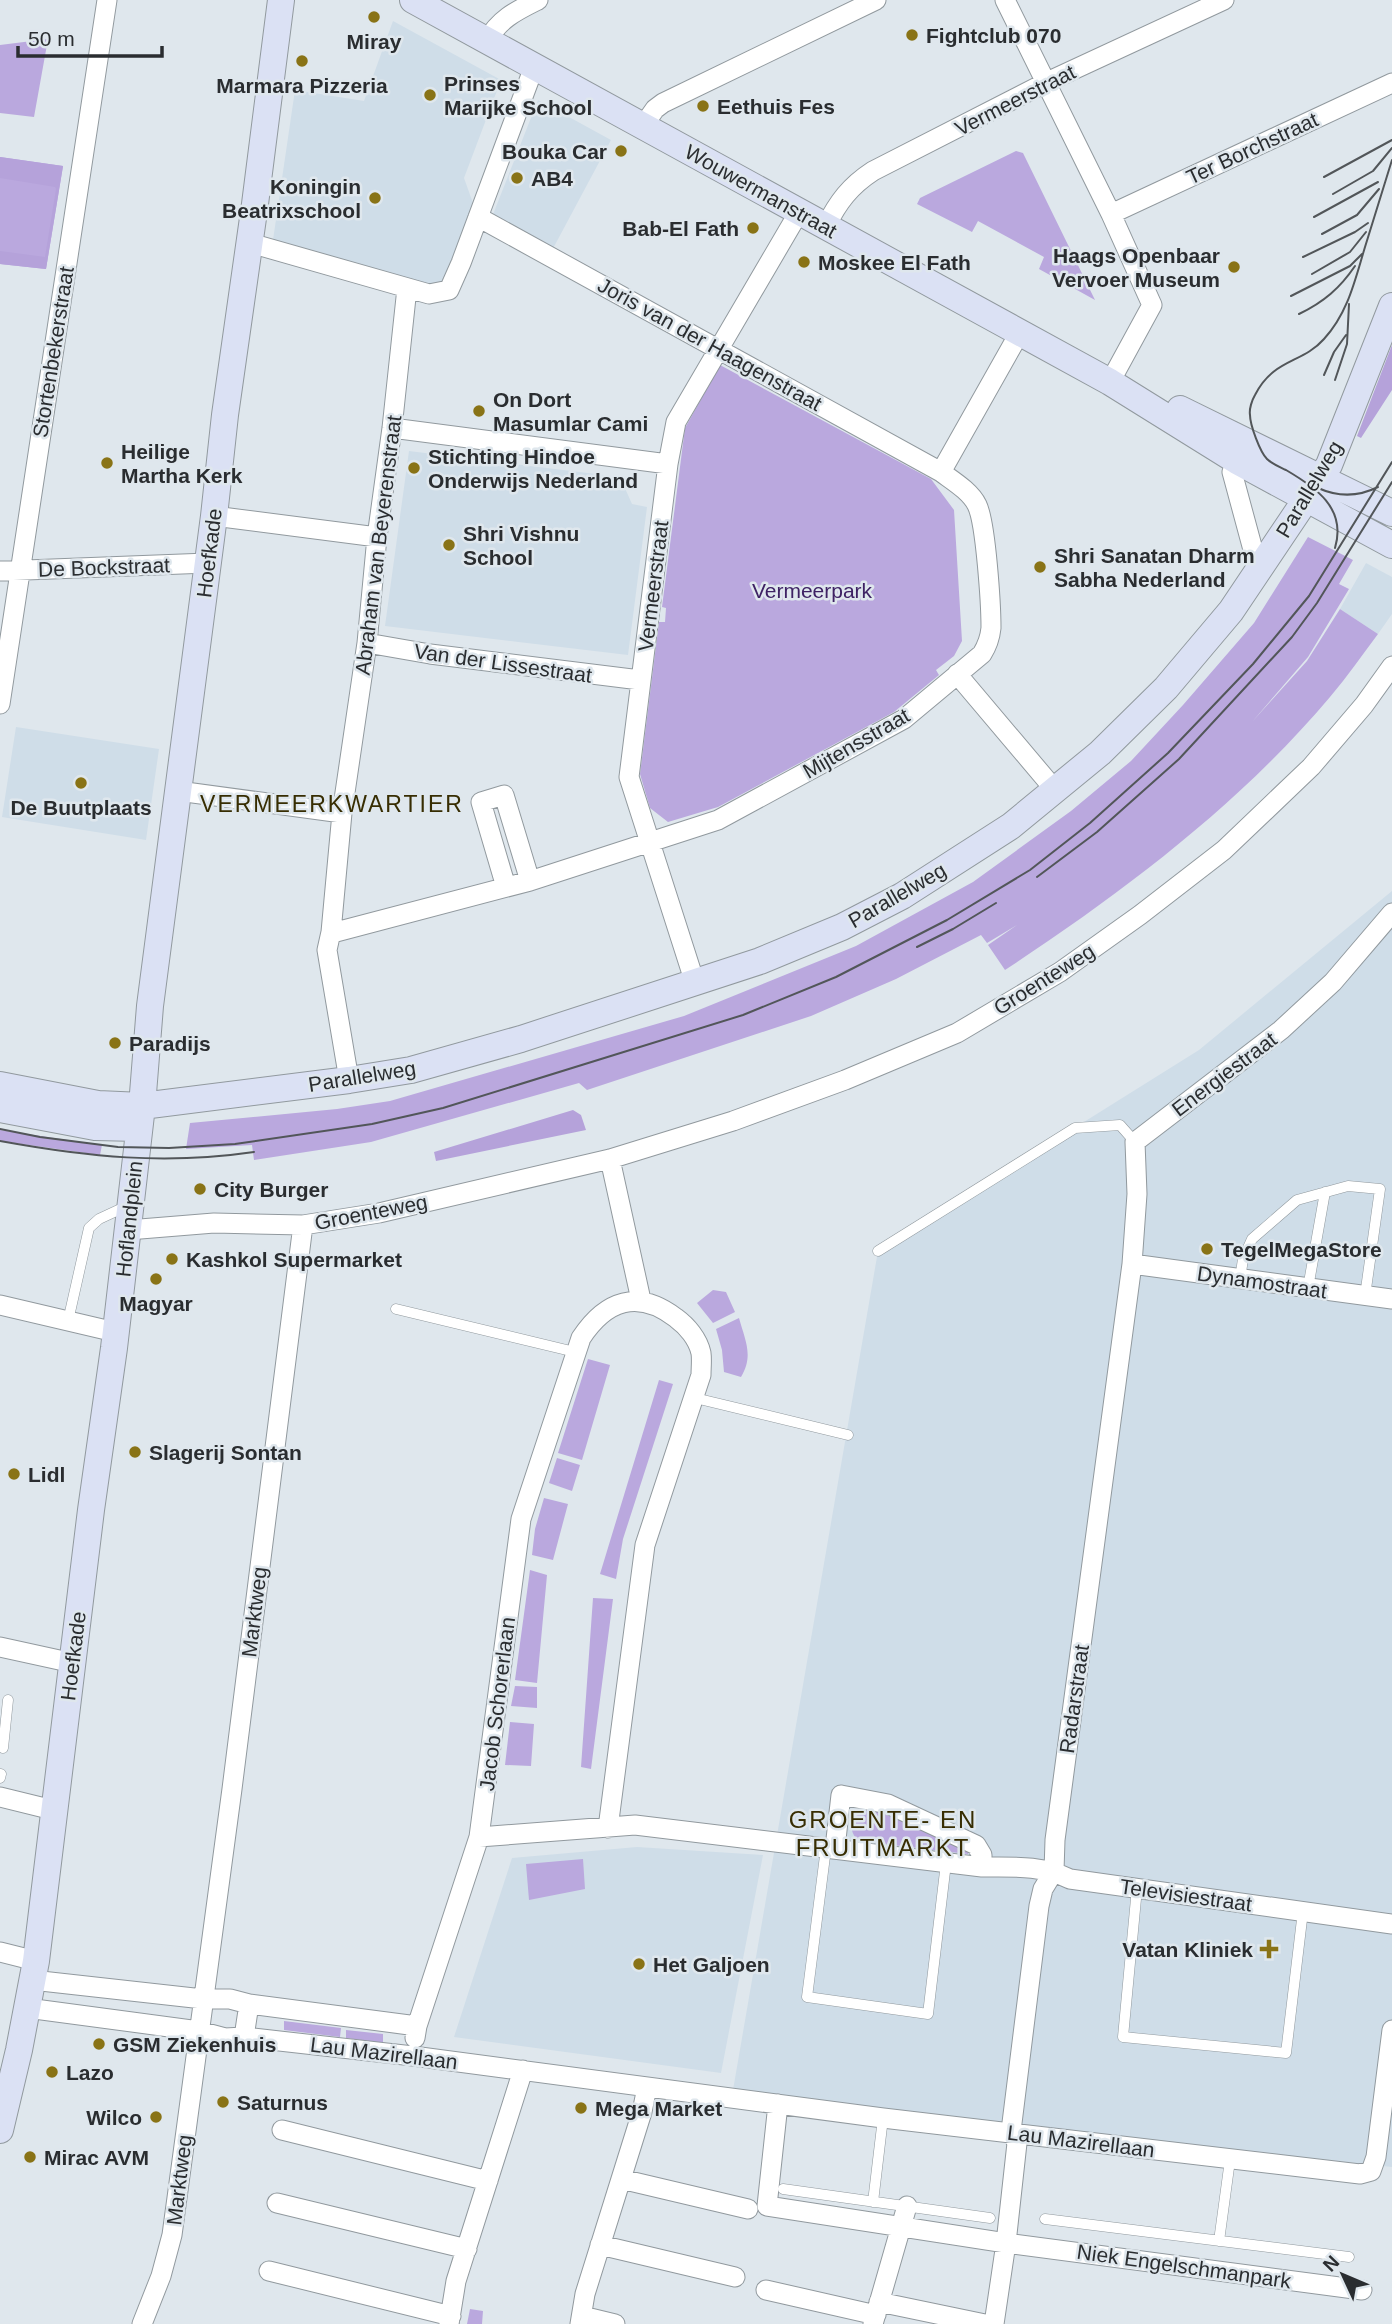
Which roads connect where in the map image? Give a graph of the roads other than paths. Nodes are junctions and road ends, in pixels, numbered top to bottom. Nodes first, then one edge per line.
1 (107, 0) edge
2 (281, 0) edge
3 (412, 0) edge
4 (538, 0) edge
5 (876, 0) edge
6 (1005, 0) edge
7 (1224, 0) edge
8 (487, 41) junction
9 (534, 66) junction
10 (1047, 82) junction
11 (1392, 83) edge
12 (643, 126) junction
13 (799, 212) junction
14 (1111, 214) junction
15 (478, 217) junction
16 (826, 226) junction
17 (250, 243) junction
18 (407, 288) junction
19 (1392, 306) edge
20 (1020, 332) junction
21 (718, 349) junction
22 (1110, 382) junction
23 (392, 428) junction
24 (1237, 461) junction
25 (668, 464) junction
26 (941, 472) junction
27 (1321, 477) junction
28 (1306, 499) junction
29 (1392, 513) edge
30 (214, 516) junction
31 (377, 537) junction
32 (1392, 545) edge
33 (208, 563) junction
34 (10, 571) edge
35 (1259, 572) junction
36 (367, 643) junction
37 (1392, 666) edge
38 (957, 674) junction
39 (640, 680) junction
40 (0, 704) edge
41 (1055, 790) junction
42 (178, 791) junction
43 (342, 813) junction
44 (649, 840) junction
45 (530, 881) junction
46 (506, 887) junction
47 (1392, 913) edge
48 (331, 932) junction
49 (695, 983) junction
50 (349, 1080) junction
51 (0, 1085) edge
52 (0, 1109) edge
53 (141, 1117) junction
54 (1135, 1142) junction
55 (610, 1159) junction
56 (1325, 1192) junction
57 (129, 1217) junction
58 (303, 1225) junction
59 (878, 1251) dead end
60 (1132, 1264) junction
61 (1240, 1280) junction
62 (1308, 1289) junction
63 (1365, 1296) junction
64 (1392, 1299) edge
65 (641, 1300) junction
66 (0, 1305) edge
67 (396, 1309) dead end
68 (68, 1321) junction
69 (115, 1332) junction
70 (575, 1352) junction
71 (695, 1398) junction
72 (848, 1435) dead end
73 (0, 1647) edge
74 (73, 1663) junction
75 (8, 1700) dead end
76 (4, 1748) dead end
77 (0, 1797) edge
78 (53, 1810) junction
79 (608, 1828) junction
80 (479, 1837) junction
81 (831, 1848) junction
82 (946, 1863) junction
83 (982, 1867) junction
84 (1054, 1871) junction
85 (1137, 1888) junction
86 (1303, 1911) junction
87 (1392, 1924) edge
88 (0, 1952) edge
89 (34, 1970) junction
90 (203, 1999) junction
91 (249, 2004) junction
92 (27, 2007) junction
93 (417, 2026) junction
94 (1392, 2030) edge
95 (199, 2031) junction
96 (244, 2036) junction
97 (413, 2056) junction
98 (523, 2070) junction
99 (648, 2087) junction
100 (778, 2104) junction
101 (883, 2118) junction
102 (1, 2120) edge
103 (282, 2130) dead end
104 (1011, 2132) junction
105 (1230, 2160) junction
106 (621, 2179) junction
107 (488, 2180) junction
108 (783, 2189) dead end
109 (873, 2202) junction
110 (277, 2203) dead end
111 (906, 2206) junction
112 (748, 2209) dead end
113 (990, 2218) dead end
114 (1045, 2219) dead end
115 (901, 2226) junction
116 (1219, 2241) junction
117 (1006, 2243) junction
118 (600, 2245) junction
119 (467, 2249) junction
120 (1349, 2257) dead end
121 (268, 2271) dead end
122 (734, 2277) dead end
123 (766, 2290) dead end
124 (1362, 2290) dead end
125 (876, 2314) edge
126 (450, 2320) edge
127 (581, 2320) edge
128 (142, 2324) edge
129 (615, 2324) edge
130 (985, 2324) edge
131 (993, 2324) edge

1 - 34 street, Stortenbekerstraat
2 - 17 street, Hoefkade
3 - 8 street, Wouwermanstraat
4 - 8 street
5 - 12 street
6 - 10 street
7 - 10 street, Vermeerstraat
8 - 9 street, Wouwermanstraat
9 - 12 street, Wouwermanstraat
9 - 15 street
10 - 14 street
10 - 16 street, Vermeerstraat
11 - 14 street, Ter Borchstraat
12 - 13 street, Wouwermanstraat
13 - 16 street, Wouwermanstraat
13 - 21 street, Vermeerstraat
14 - 22 street
15 - 18 street
15 - 21 street, Joris van der Haagenstraat
16 - 20 street, Wouwermanstraat
17 - 18 street
17 - 30 street, Hoefkade
18 - 23 street, Abraham van Beyerenstraat
19 - 27 street, Parallelweg
20 - 22 street, Wouwermanstraat
20 - 26 street
21 - 25 street, Vermeerstraat
21 - 26 street, Joris van der Haagenstraat
22 - 24 street, Wouwermanstraat
22 - 27 street, Wouwermanstraat
23 - 25 street
23 - 31 street, Abraham van Beyerenstraat
24 - 28 street, Wouwermanstraat
24 - 35 street
25 - 39 street, Vermeerstraat
26 - 38 street, Mijtensstraat
27 - 28 street, Parallelweg
27 - 29 street, Wouwermanstraat
28 - 32 street, Wouwermanstraat
28 - 35 street, Parallelweg
30 - 31 street
30 - 33 street, Hoefkade
31 - 36 street, Abraham van Beyerenstraat
33 - 34 street, De Bockstraat
33 - 42 street, Hoefkade
34 - 40 street, Stortenbekerstraat
35 - 41 street, Parallelweg
36 - 39 street, Van der Lissestraat
36 - 43 street, Abraham van Beyerenstraat
37 - 55 street, Groenteweg
38 - 41 street
38 - 44 street, Mijtensstraat
39 - 44 street, Vermeerstraat
41 - 49 street, Parallelweg
42 - 43 street
42 - 53 street, Hoefkade
43 - 48 street, Abraham van Beyerenstraat
44 - 45 street, Mijtensstraat
44 - 49 street, Vermeerstraat
45 - 46 street, Mijtensstraat
45 - 46 street
46 - 48 street, Mijtensstraat
47 - 54 street, Energiestraat
48 - 50 street, Abraham van Beyerenstraat
49 - 50 street, Parallelweg
50 - 53 street, Parallelweg
51 - 53 street
52 - 53 street
53 - 57 street, Hoflandplein
54 - 59 lane
54 - 60 street
55 - 58 street, Groenteweg
55 - 65 street
56 - 61 lane
56 - 62 lane
56 - 63 lane
57 - 58 street, Groenteweg
57 - 68 lane
57 - 69 street, Hoflandplein
58 - 90 street, Marktweg
60 - 61 street, Dynamostraat
60 - 84 street, Radarstraat
61 - 62 street, Dynamostraat
62 - 63 street, Dynamostraat
63 - 64 street, Dynamostraat
65 - 70 street, Jacob Schorerlaan
65 - 71 street
66 - 68 street
67 - 70 lane
68 - 69 street
69 - 74 street, Hoefkade
70 - 80 street, Jacob Schorerlaan
71 - 72 lane
71 - 79 street
73 - 74 street
74 - 78 street, Hoefkade
75 - 76 lane
77 - 78 street
78 - 89 street, Hoefkade
79 - 80 street, Televisiestraat
79 - 81 street, Televisiestraat
80 - 93 street, Jacob Schorerlaan
81 - 82 street, Televisiestraat
81 - 82 lane
81 - 83 street
82 - 83 street, Televisiestraat
83 - 84 street, Televisiestraat
84 - 85 street, Televisiestraat
84 - 104 street, Radarstraat
85 - 86 street, Televisiestraat
85 - 86 lane
86 - 87 street, Televisiestraat
88 - 89 street
89 - 90 street
89 - 92 street, Hoefkade
90 - 91 street, Lau Mazirellaan
90 - 95 street, Marktweg
91 - 93 street, Lau Mazirellaan
91 - 96 street
92 - 95 street
92 - 102 street, Hoefkade
93 - 97 street, Jacob Schorerlaan
94 - 105 street, Lau Mazirellaan
95 - 96 street, Lau Mazirellaan
95 - 128 street, Marktweg
96 - 97 street, Lau Mazirellaan
97 - 98 street, Lau Mazirellaan
98 - 99 street, Lau Mazirellaan
98 - 107 street
99 - 100 street, Lau Mazirellaan
99 - 106 street
100 - 101 street, Lau Mazirellaan
100 - 115 street, Niek Engelschmanpark
101 - 104 street, Lau Mazirellaan
101 - 109 lane
103 - 107 street
104 - 105 street, Lau Mazirellaan
104 - 117 street
105 - 116 lane
106 - 112 street
106 - 118 street
107 - 119 street
108 - 109 lane
109 - 111 lane
110 - 119 street
111 - 113 lane
111 - 115 street
114 - 116 lane
115 - 117 street, Niek Engelschmanpark
115 - 125 street
116 - 120 lane
117 - 124 street, Niek Engelschmanpark
117 - 131 street
118 - 122 street
118 - 127 street
119 - 126 street
121 - 126 street
123 - 125 street
125 - 130 street
127 - 129 street

